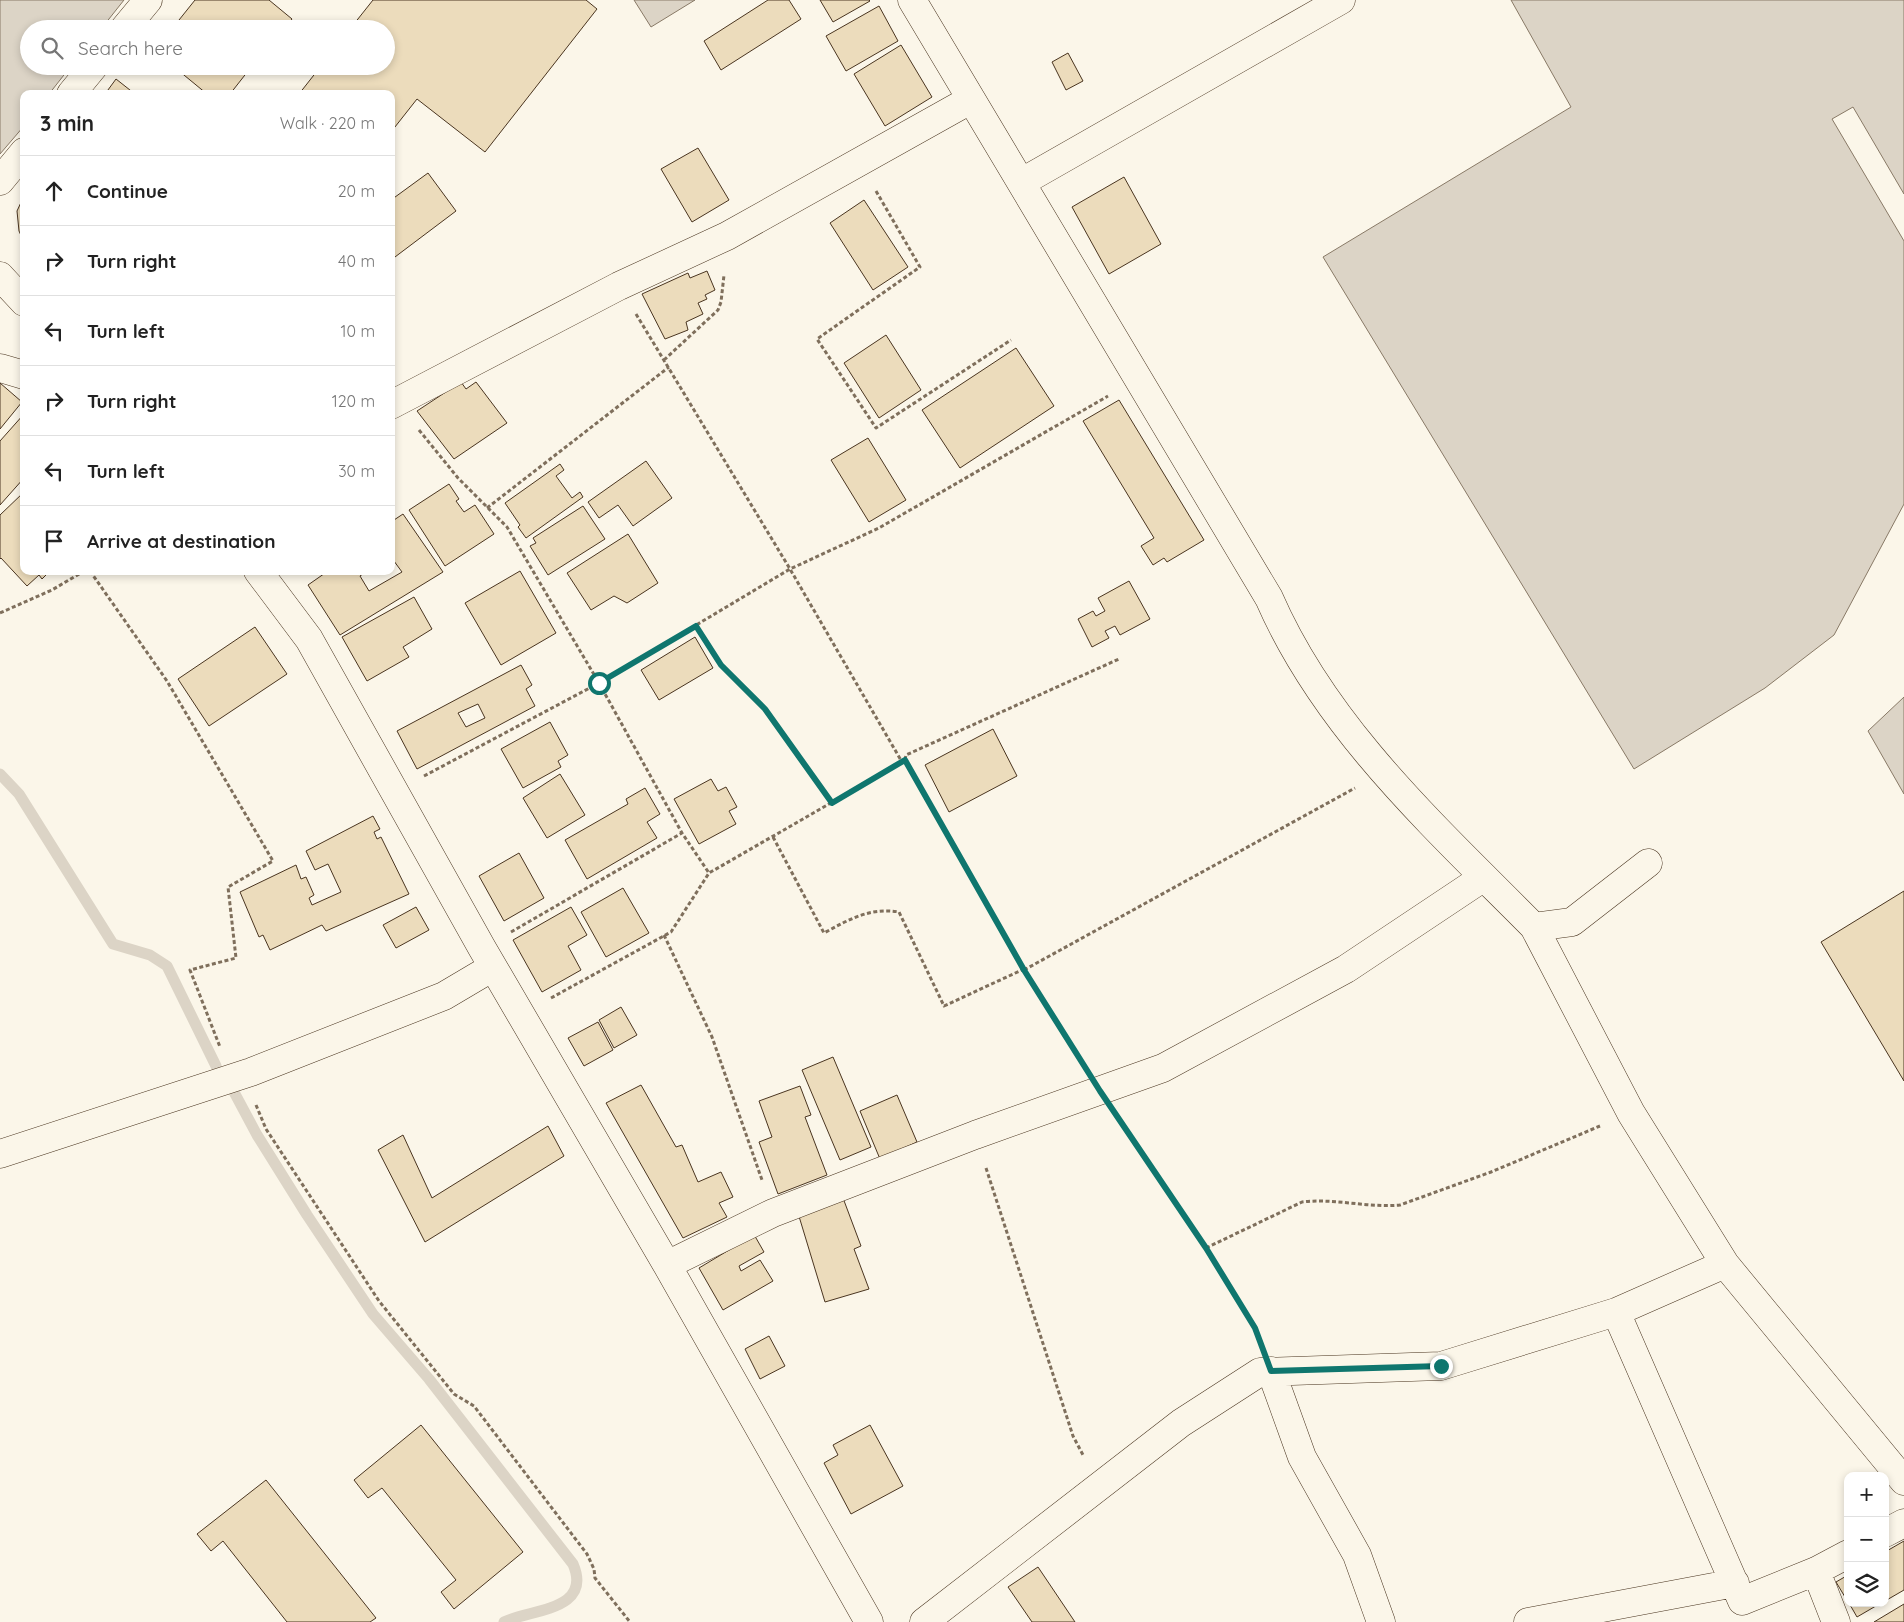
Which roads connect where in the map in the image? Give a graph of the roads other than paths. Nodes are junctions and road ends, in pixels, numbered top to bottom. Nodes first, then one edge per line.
1 (148, 0) edge
2 (912, 0) edge
3 (1341, 0) edge
4 (131, 20) edge
5 (87, 75) edge
6 (74, 90) edge
7 (970, 100) junction
8 (20, 157) edge
9 (0, 181) edge
10 (1022, 182) junction
11 (0, 276) edge
12 (20, 298) edge
13 (0, 368) edge
14 (20, 374) edge
15 (395, 403) edge
16 (261, 575) edge
17 (1648, 863) dead end
18 (1484, 877) junction
19 (1534, 927) junction
20 (487, 958) junction
21 (0, 1154) edge
22 (1725, 1264) junction
23 (667, 1265) junction
24 (1616, 1312) junction
25 (1271, 1371) junction
26 (1904, 1481) edge
27 (1904, 1523) edge
28 (1889, 1531) edge
29 (1844, 1556) edge
30 (1816, 1571) junction
31 (1735, 1583) junction
32 (868, 1622) edge
33 (924, 1622) edge
34 (1381, 1622) edge
35 (1528, 1622) edge
36 (1836, 1622) edge

1 - 4 street
2 - 7 street
3 - 10 street
5 - 6 street
7 - 10 street
7 - 15 street
8 - 9 street
10 - 18 street
11 - 12 street
13 - 14 street
16 - 20 street
17 - 19 street
18 - 19 street
18 - 23 street
19 - 22 street
20 - 21 street
20 - 23 street
22 - 24 street
22 - 26 street
23 - 32 street
24 - 25 street
24 - 31 street
25 - 33 street
25 - 34 street
27 - 28 street
29 - 30 street
30 - 31 street
30 - 36 street
31 - 35 street

